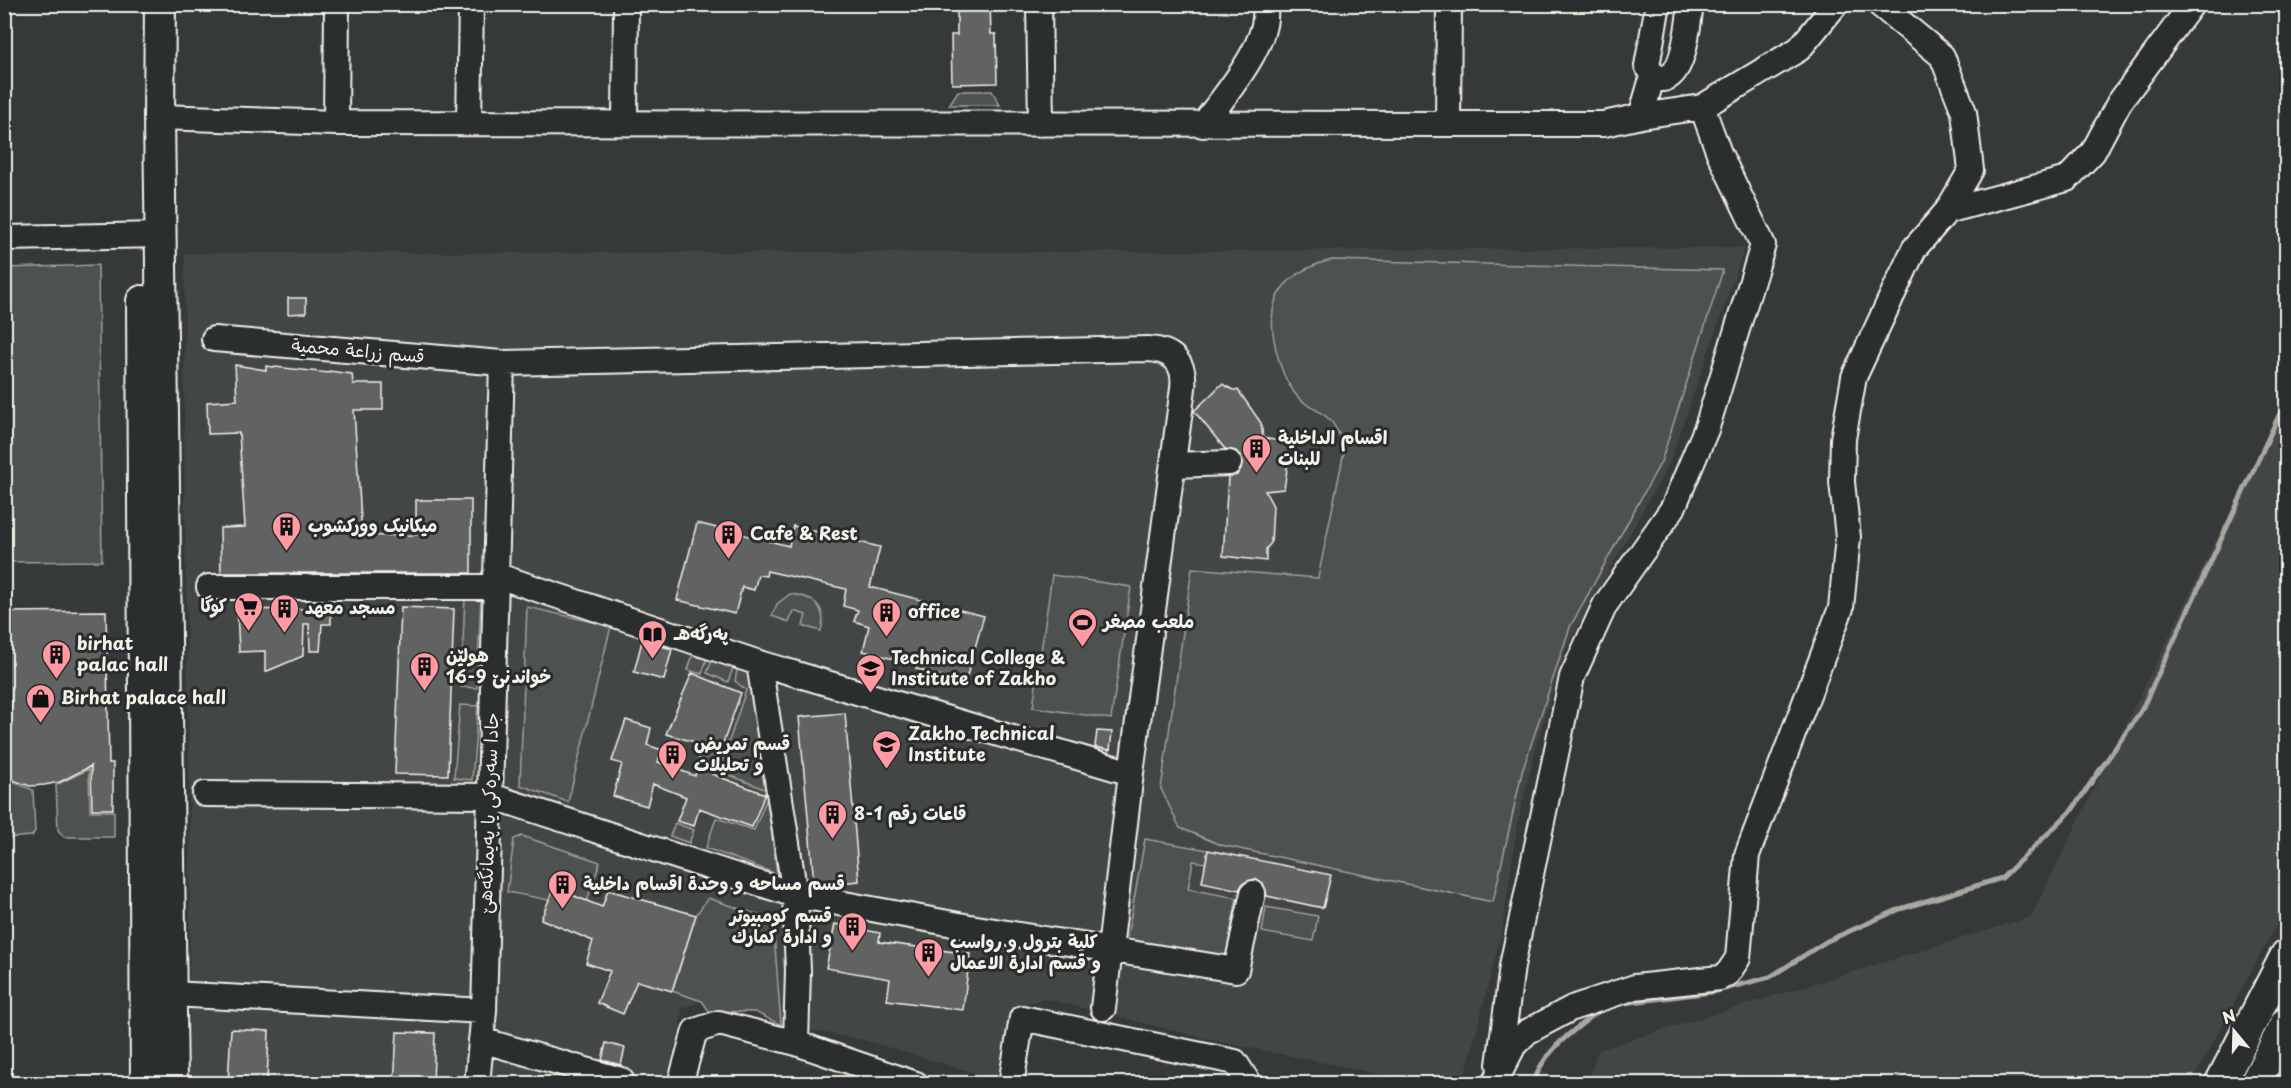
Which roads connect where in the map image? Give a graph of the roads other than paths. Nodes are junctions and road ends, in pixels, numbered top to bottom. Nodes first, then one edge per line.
1 (139, 4) edge
2 (160, 4) edge
3 (337, 4) edge
4 (471, 4) edge
5 (626, 4) edge
6 (1039, 4) edge
7 (1264, 4) edge
8 (1449, 4) edge
9 (1658, 4) edge
10 (1691, 4) edge
11 (1836, 4) edge
12 (1879, 4) edge
13 (2192, 4) edge
14 (1653, 75) junction
15 (1702, 107) junction
16 (159, 117) junction
17 (1641, 117) junction
18 (336, 123) junction
19 (469, 123) junction
20 (626, 123) junction
21 (1041, 124) junction
22 (1448, 124) junction
23 (1203, 125) junction
24 (1947, 211) junction
25 (152, 235) junction
26 (4, 238) edge
27 (214, 339) dead end
28 (502, 363) junction
29 (1229, 463) dead end
30 (1174, 465) junction
31 (495, 581) junction
32 (209, 587) dead end
33 (759, 663) junction
34 (1131, 773) junction
35 (205, 794) dead end
36 (491, 796) junction
37 (1253, 893) dead end
38 (795, 895) junction
39 (1111, 950) junction
40 (2286, 955) edge
41 (172, 994) junction
42 (1103, 1008) dead end
43 (484, 1011) junction
44 (2286, 1023) edge
45 (481, 1040) junction
46 (796, 1043) junction
47 (621, 1080) dead end
48 (1496, 1080) edge
49 (907, 1082) edge
50 (146, 1083) edge
51 (172, 1083) edge
52 (477, 1083) edge
53 (680, 1083) edge
54 (1011, 1083) edge
55 (1245, 1083) edge
56 (2220, 1083) edge
57 (2255, 1083) edge

1 - 25 main road
2 - 16 main road
3 - 18 street
4 - 19 street
5 - 20 street
6 - 21 street
7 - 23 street
8 - 22 street
9 - 14 street
10 - 14 street
11 - 15 street
12 - 24 street
13 - 24 street
14 - 17 street
15 - 17 street
15 - 48 street
16 - 18 street
16 - 25 main road
17 - 22 street
18 - 19 street
19 - 20 street
20 - 21 street
21 - 23 street
22 - 23 street
24 - 48 street
25 - 26 street
25 - 41 main road
25 - 50 main road
27 - 28 street, قسم زراعة محمية
28 - 30 street, قسم زراعة محمية
28 - 31 street, جادا سه‌ره‌كى يا په‌يمانگه‌هێ
29 - 30 street
30 - 34 street, قسم زراعة محمية
31 - 32 street
31 - 33 street
31 - 36 street, جادا سه‌ره‌كى يا په‌يمانگه‌هێ
33 - 34 street
33 - 38 street
34 - 39 street, قسم زراعة محمية
35 - 36 street
36 - 38 street
36 - 43 street, جادا سه‌ره‌كى يا په‌يمانگه‌هێ
37 - 39 street
38 - 39 street
38 - 46 street
39 - 42 street, قسم زراعة محمية
40 - 56 main road
41 - 43 street
41 - 51 main road
43 - 45 street, جادا سه‌ره‌كى يا په‌يمانگه‌هێ
44 - 57 main road
45 - 47 street
45 - 52 street, جادا سه‌ره‌كى يا په‌يمانگه‌هێ
46 - 49 street
46 - 53 street
54 - 55 street

